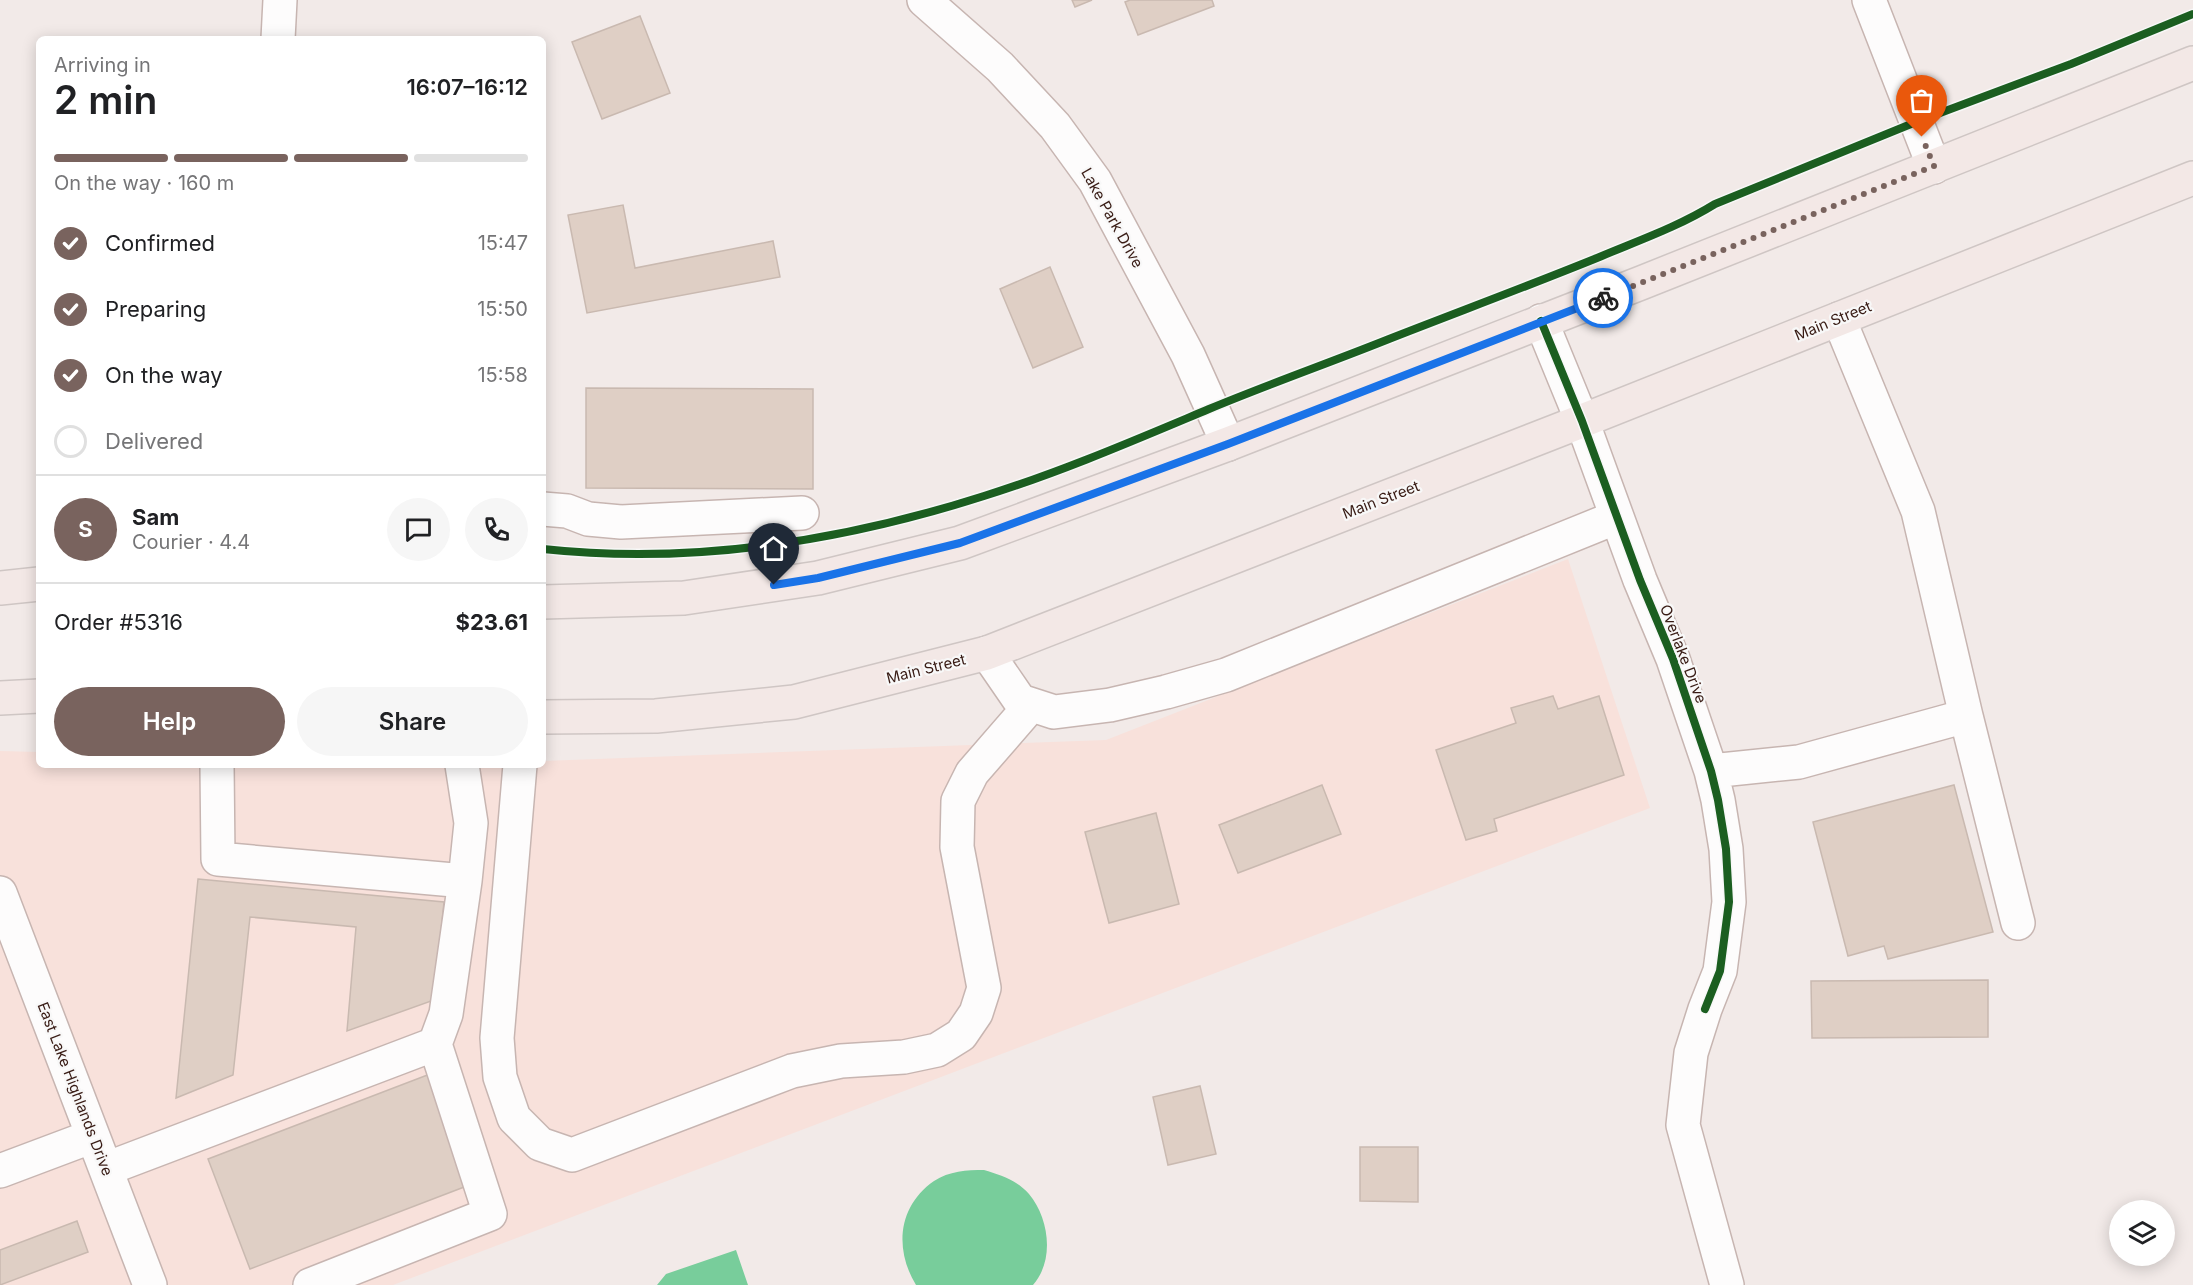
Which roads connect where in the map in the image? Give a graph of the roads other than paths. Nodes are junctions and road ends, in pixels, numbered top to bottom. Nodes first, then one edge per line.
1 (280, 0) edge
2 (924, 0) edge
3 (1869, 0) edge
4 (278, 36) edge
5 (2193, 63) edge
6 (1934, 166) junction
7 (2193, 178) edge
8 (1839, 319) junction
9 (1541, 321) junction
10 (1582, 421) junction
11 (1228, 444) junction
12 (546, 509) edge
13 (802, 513) dead end
14 (1617, 517) junction
15 (36, 584) edge
16 (0, 588) edge
17 (546, 602) edge
18 (987, 653) junction
19 (36, 696) edge
20 (0, 698) edge
21 (1031, 705) junction
22 (1966, 716) junction
23 (546, 717) edge
24 (217, 768) edge
25 (462, 768) edge
26 (520, 768) edge
27 (1711, 771) junction
28 (465, 881) junction
29 (0, 893) edge
30 (2018, 923) dead end
31 (435, 1044) junction
32 (93, 1136) junction
33 (106, 1169) junction
34 (0, 1171) edge
35 (150, 1285) edge
36 (310, 1285) edge
37 (1727, 1285) edge

1 - 4 street
2 - 11 street, Lake Park Drive
3 - 6 street
5 - 6 main road
6 - 9 main road
7 - 8 main road, Main Street
8 - 10 main road, Main Street
8 - 22 street
9 - 10 street, Overlake Drive
9 - 11 main road
10 - 14 street, Overlake Drive
10 - 18 main road, Main Street
11 - 17 main road
12 - 13 street
14 - 21 street
14 - 27 street, Overlake Drive
15 - 16 main road
18 - 21 street
18 - 23 main road, Main Street
19 - 20 main road
21 - 26 street
22 - 27 street
22 - 30 street
24 - 28 street
25 - 28 street
27 - 37 street, Overlake Drive
28 - 31 street
29 - 32 street, East Lake Highlands Drive
31 - 33 street
31 - 36 street
32 - 33 street, East Lake Highlands Drive
32 - 34 street
33 - 35 street, East Lake Highlands Drive

